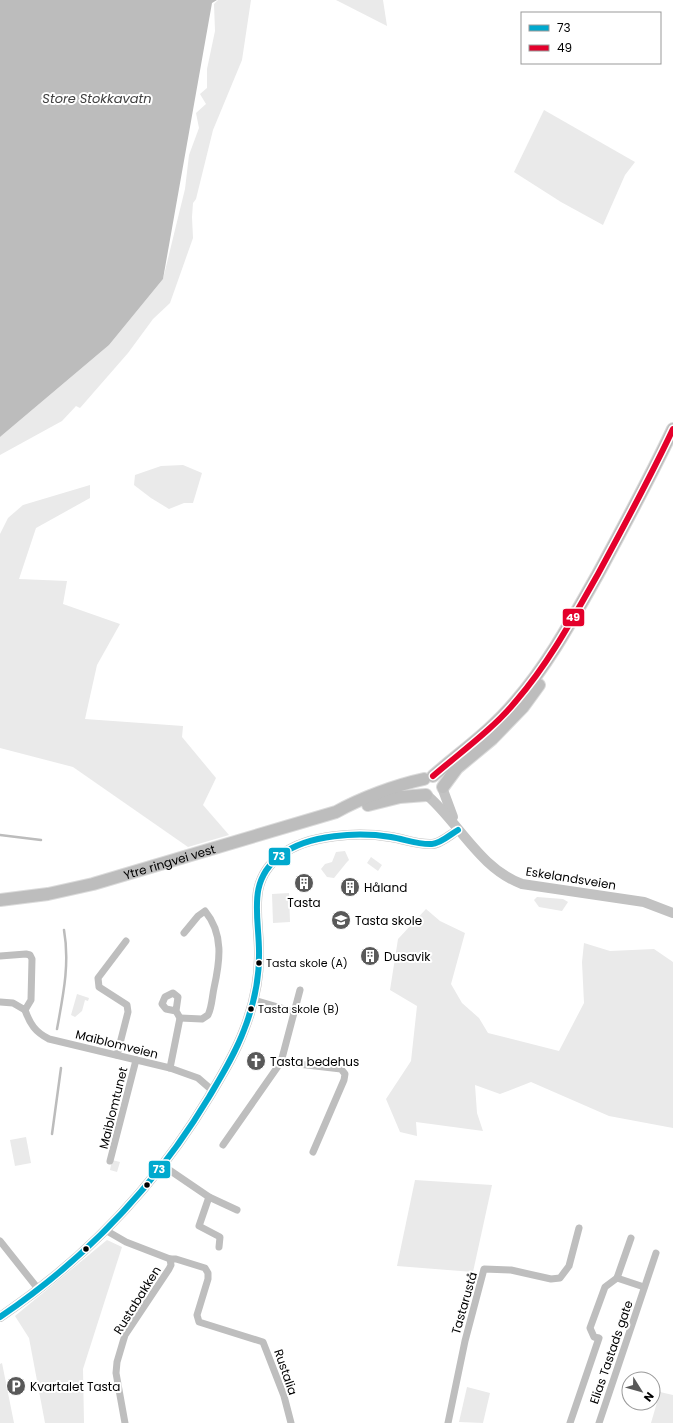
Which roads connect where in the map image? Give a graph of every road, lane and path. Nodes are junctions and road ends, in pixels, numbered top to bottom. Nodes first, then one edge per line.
1 (673, 429) edge
2 (673, 442) edge
3 (429, 778) junction
4 (443, 788) junction
5 (428, 796) junction
6 (336, 812) junction
7 (458, 830) junction
8 (0, 900) edge
9 (673, 914) edge
10 (184, 933) dead end
11 (126, 941) dead end
12 (0, 956) edge
13 (300, 990) dead end
14 (254, 1000) junction
15 (0, 1002) edge
16 (25, 1010) junction
17 (176, 1011) dead end
18 (295, 1012) junction
19 (180, 1018) junction
20 (117, 1055) junction
21 (136, 1060) junction
22 (281, 1062) junction
23 (170, 1068) junction
24 (213, 1091) junction
25 (223, 1145) dead end
26 (313, 1152) dead end
27 (110, 1161) dead end
28 (162, 1165) junction
29 (209, 1197) junction
30 (237, 1210) dead end
31 (579, 1228) dead end
32 (107, 1231) junction
33 (631, 1238) dead end
34 (0, 1241) edge
35 (219, 1247) dead end
36 (656, 1253) dead end
37 (170, 1259) junction
38 (617, 1278) junction
39 (644, 1287) junction
40 (39, 1290) junction
41 (0, 1317) edge
42 (227, 1331) joint
43 (125, 1423) edge
44 (291, 1423) edge
45 (448, 1423) edge
46 (570, 1423) edge
47 (599, 1423) edge

1 - 3 highway
2 - 4 highway
3 - 4 highway
3 - 5 highway
3 - 6 highway, Ytre ringvei vest
4 - 5 highway
4 - 7 street
5 - 6 highway, Ytre ringvei vest
5 - 7 street
6 - 8 highway, Ytre ringvei vest
7 - 9 street, Eskelandsveien
7 - 14 street
10 - 19 street
11 - 20 street
12 - 16 street
13 - 18 street
14 - 18 street
14 - 24 street
15 - 16 street
16 - 20 street, Maiblomveien
17 - 19 street
18 - 22 street
19 - 23 street
20 - 21 street, Maiblomveien
21 - 23 street, Maiblomveien
21 - 27 street, Maiblomtunet
22 - 25 street
22 - 26 street
23 - 24 street, Maiblomveien
24 - 28 street
28 - 29 street
28 - 32 street
29 - 30 street
29 - 35 street
31 - 45 street, Tastarustå
32 - 37 street, Rustabakken
32 - 40 street
33 - 38 street
34 - 40 street
36 - 39 street, Elias Tastads gate
37 - 42 street, Rustabakken
37 - 43 street, Rustabakken
38 - 39 street, Elias Tastads gate
38 - 46 street
39 - 47 street, Elias Tastads gate
40 - 41 street
42 - 44 street, Rustalia

